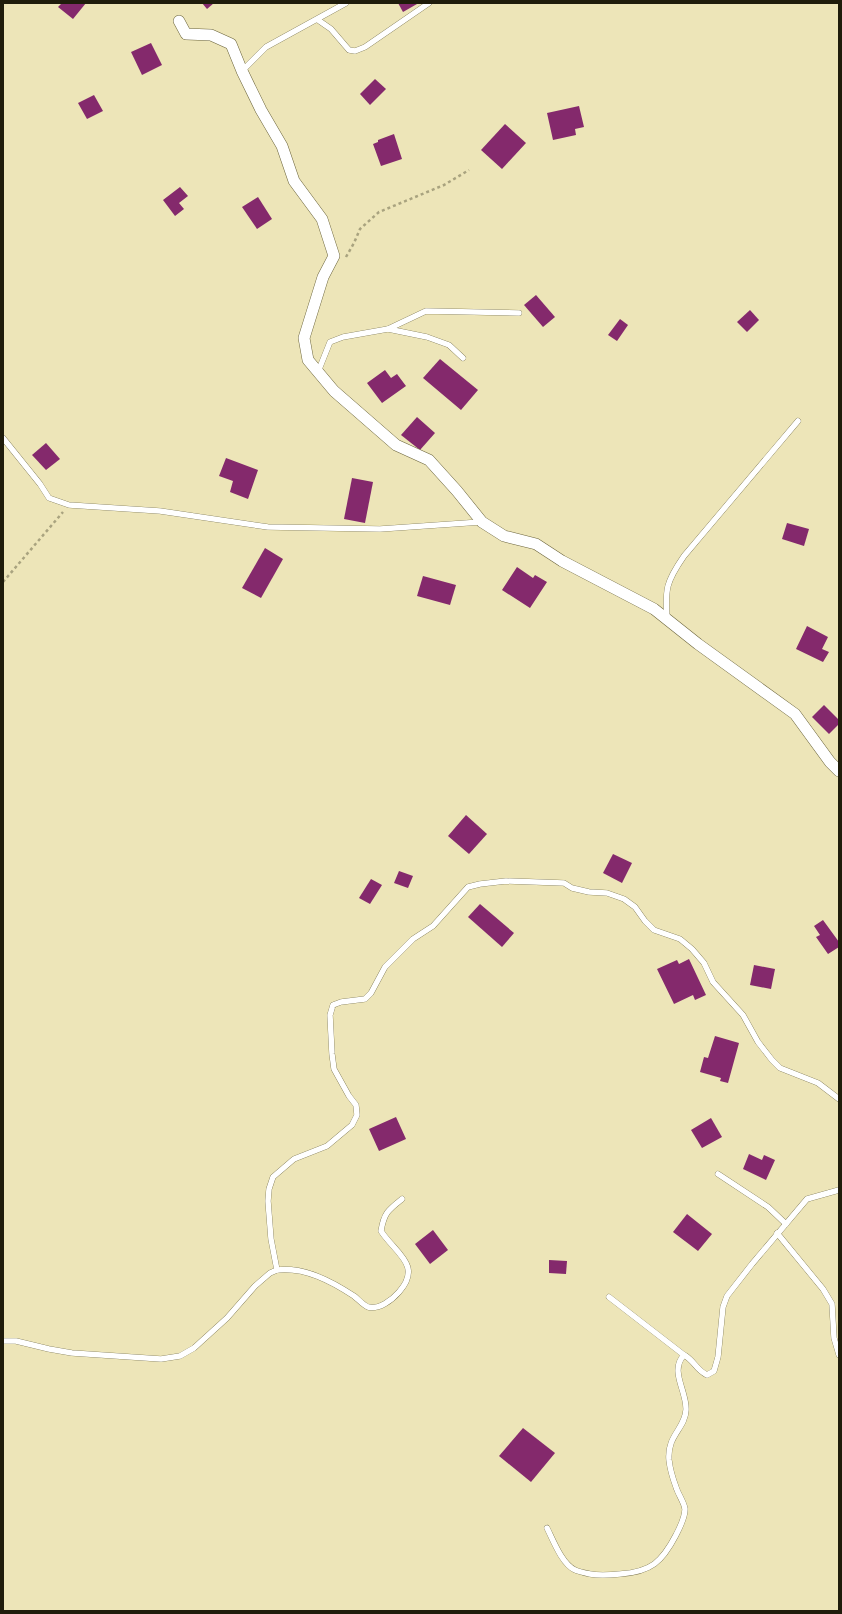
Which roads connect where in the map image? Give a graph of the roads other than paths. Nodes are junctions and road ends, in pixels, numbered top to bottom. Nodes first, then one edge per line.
1 (346, 3) edge
2 (429, 3) edge
3 (318, 20) junction
4 (179, 21) dead end
5 (242, 71) junction
6 (519, 313) dead end
7 (388, 329) junction
8 (463, 358) dead end
9 (318, 372) junction
10 (798, 421) dead end
11 (3, 438) edge
12 (482, 522) junction
13 (667, 620) junction
14 (839, 771) edge
15 (839, 1099) edge
16 (718, 1174) dead end
17 (839, 1190) edge
18 (402, 1199) dead end
19 (786, 1224) junction
20 (777, 1234) junction
21 (277, 1270) junction
22 (609, 1297) dead end
23 (3, 1341) edge
24 (684, 1355) junction
25 (839, 1355) edge
26 (547, 1528) dead end

1 - 3 lane
2 - 3 lane
3 - 5 lane
4 - 5 street
5 - 9 street
6 - 7 lane
7 - 8 lane
7 - 9 lane
9 - 12 street
10 - 13 lane
11 - 12 lane
12 - 13 street
13 - 14 street
15 - 21 lane
16 - 19 lane
17 - 19 lane
18 - 21 lane
19 - 20 lane
20 - 24 lane
20 - 25 lane
21 - 23 lane
22 - 24 lane
24 - 26 lane

